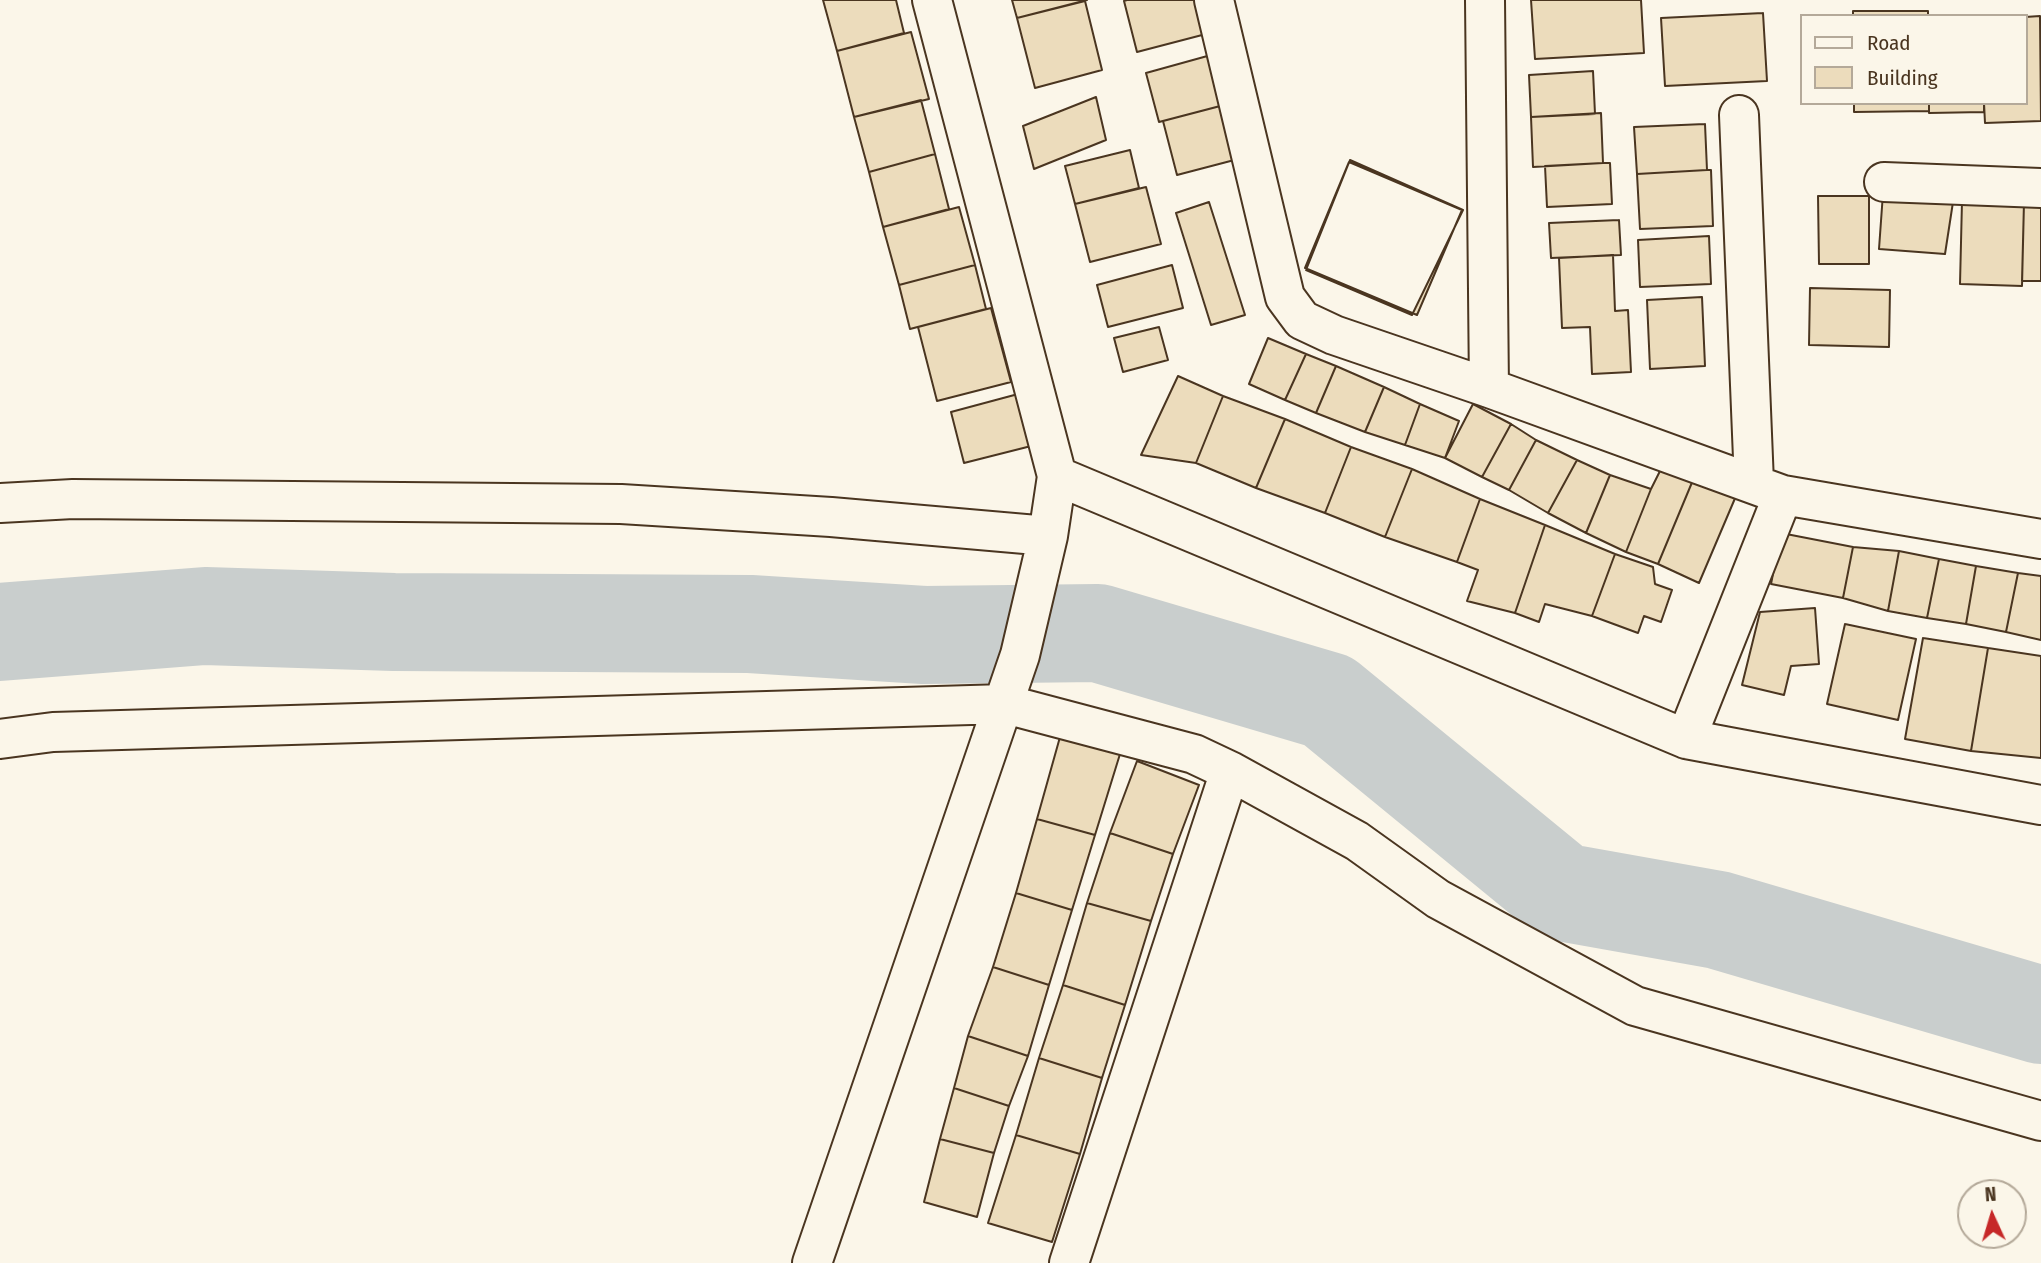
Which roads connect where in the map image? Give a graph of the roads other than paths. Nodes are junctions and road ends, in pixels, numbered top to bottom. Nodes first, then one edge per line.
1 (932, 0) edge
2 (1214, 0) edge
3 (1485, 0) edge
4 (1738, 115) dead end
5 (1884, 182) dead end
6 (2041, 188) edge
7 (1489, 388) junction
8 (1056, 476) junction
9 (1769, 489) junction
10 (0, 503) edge
11 (1048, 536) junction
12 (2041, 539) edge
13 (1005, 704) junction
14 (0, 739) edge
15 (1686, 739) junction
16 (1230, 771) junction
17 (2041, 805) edge
18 (2041, 1121) edge
19 (812, 1263) edge
20 (1069, 1263) edge

1 - 8 street
2 - 7 street
3 - 7 street
4 - 9 street
5 - 6 street
7 - 9 street
8 - 11 street
8 - 15 street
9 - 12 street
9 - 15 street
10 - 11 street
11 - 13 street
13 - 14 street
13 - 16 street
13 - 19 street
15 - 17 street
16 - 18 street
16 - 20 street

